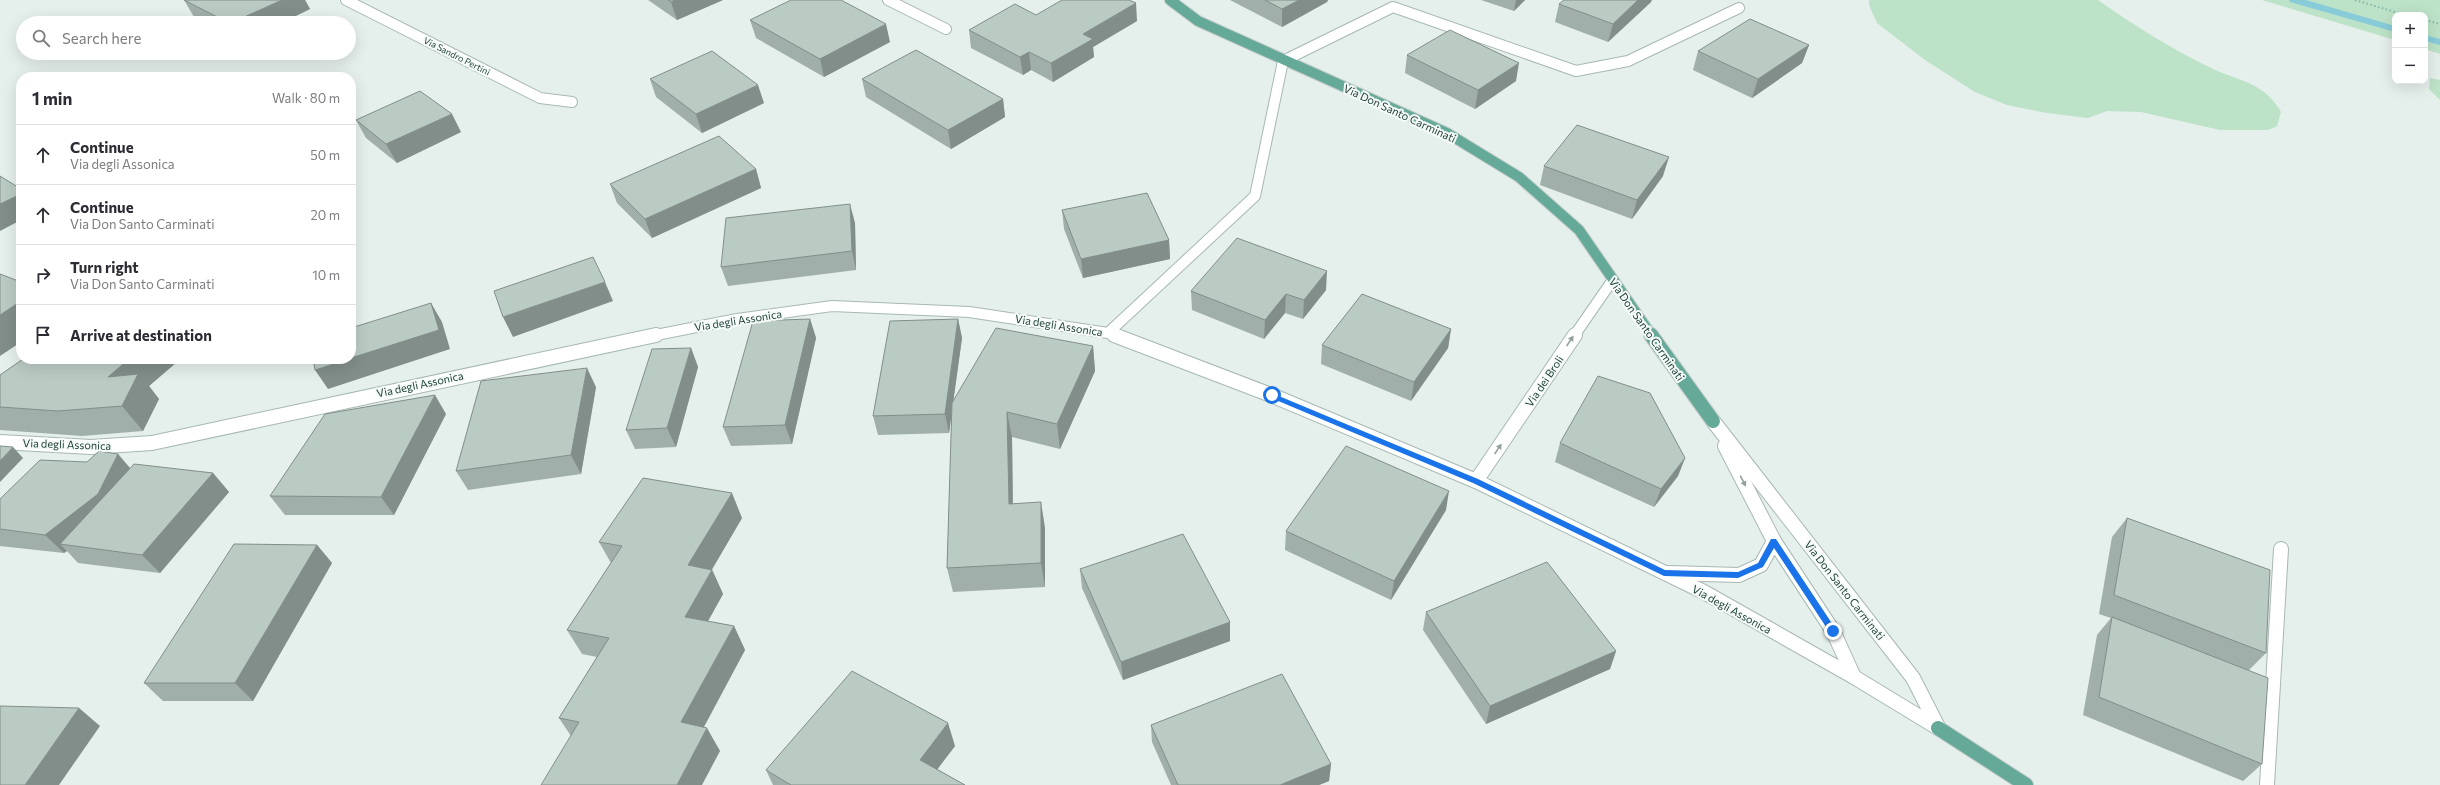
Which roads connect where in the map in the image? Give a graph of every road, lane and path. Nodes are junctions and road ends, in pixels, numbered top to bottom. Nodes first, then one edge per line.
1 (346, 0) edge
2 (888, 0) edge
3 (1170, 0) edge
4 (2355, 0) edge
5 (1739, 8) dead end
6 (2395, 12) edge
7 (2428, 21) edge
8 (2440, 24) edge
9 (946, 29) dead end
10 (1283, 61) junction
11 (572, 102) dead end
12 (1612, 280) junction
13 (1108, 332) junction
14 (1713, 422) junction
15 (0, 442) edge
16 (1476, 481) junction
17 (1774, 541) junction
18 (2281, 549) dead end
19 (1664, 573) junction
20 (1854, 677) junction
21 (1938, 728) junction
22 (2026, 785) edge
23 (2267, 785) edge

1 - 11 street, Via Sandro Pertini
2 - 9 street
3 - 10 main road, Via Don Santo Carminati
4 - 6 path
5 - 10 street
7 - 8 path
10 - 12 main road, Via Don Santo Carminati
10 - 13 street
12 - 14 main road, Via Don Santo Carminati
16 -> 12 street, Via dei Broli
13 - 15 street, Via degli Assonica
13 - 16 street, Via degli Assonica
14 -> 17 street, Via Don Santo Carminati
14 - 21 street, Via Don Santo Carminati
16 - 19 street, Via degli Assonica
17 - 19 street
17 - 20 street, Via Don Santo Carminati
18 - 23 street
19 - 20 street, Via degli Assonica
20 - 21 street, Via degli Assonica
21 - 22 main road, Via degli Assonica

